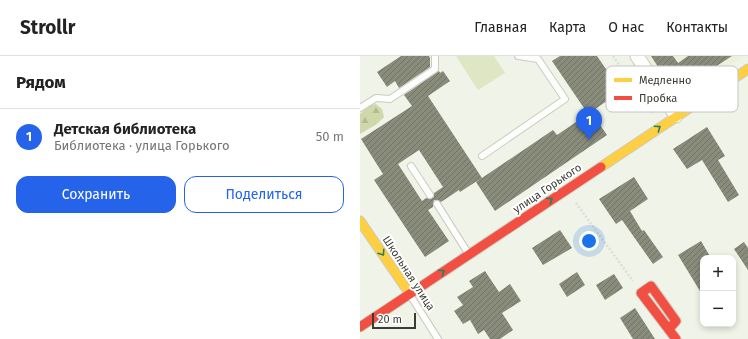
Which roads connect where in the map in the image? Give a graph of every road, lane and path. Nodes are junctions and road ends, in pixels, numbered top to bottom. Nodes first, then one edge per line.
1 (435, 56) edge
2 (518, 56) edge
3 (613, 56) edge
4 (637, 56) edge
5 (540, 58) edge
6 (620, 66) edge
7 (644, 66) edge
8 (748, 69) edge
9 (738, 76) edge
10 (360, 108) edge
11 (651, 112) edge
12 (673, 112) edge
13 (682, 112) edge
14 (676, 116) junction
15 (654, 117) dead end
16 (482, 156) dead end
17 (411, 166) dead end
18 (430, 195) dead end
19 (573, 199) dead end
20 (437, 204) dead end
21 (360, 221) edge
22 (469, 254) junction
23 (641, 293) joint
24 (410, 294) junction
25 (360, 327) edge
26 (438, 339) edge
27 (676, 339) edge

1 - 10 lane
2 - 5 lane
3 - 6 path
4 - 7 street
5 - 16 lane
8 - 9 street, улица Горького
11 - 15 path
12 - 14 street
13 - 14 street, улица Горького
22 -> 14 street, улица Горького
17 - 18 lane
19 - 23 path
20 - 22 lane
21 -> 24 street, Школьная улица
24 -> 22 street, улица Горького
23 - 27 street
24 - 25 street, улица Горького
24 - 26 lane, Школьная улица

